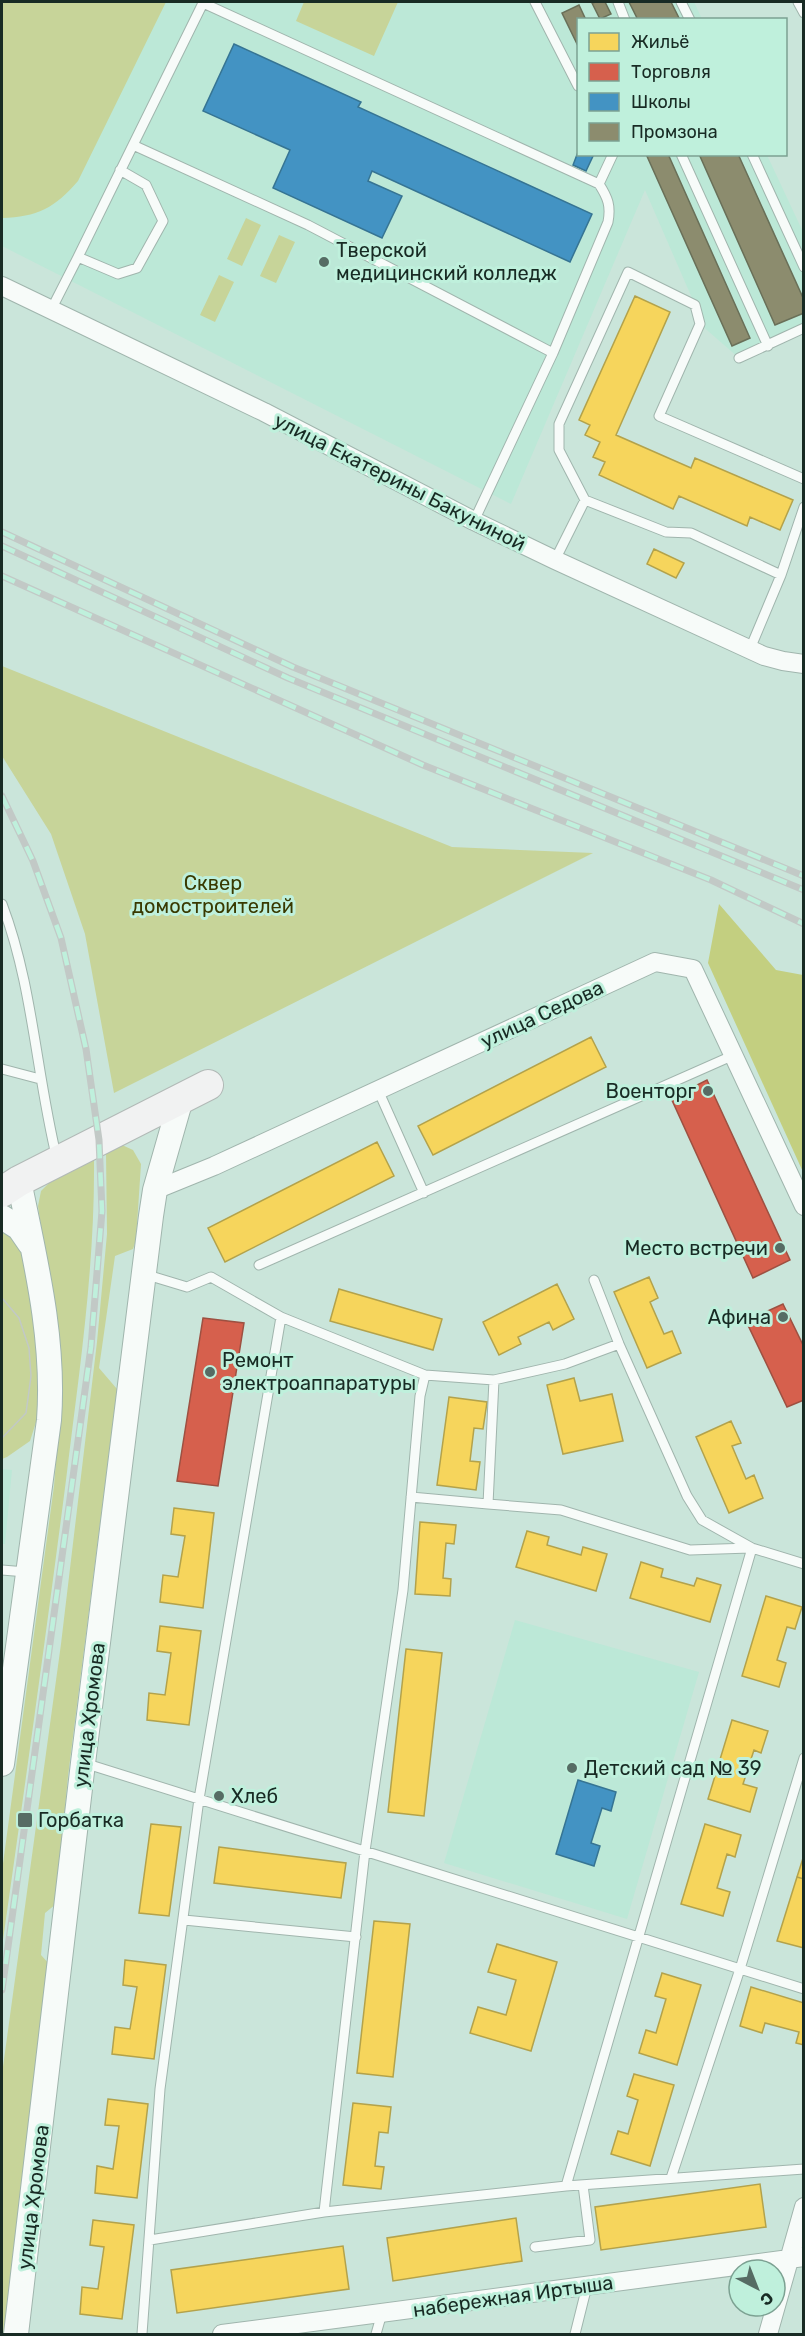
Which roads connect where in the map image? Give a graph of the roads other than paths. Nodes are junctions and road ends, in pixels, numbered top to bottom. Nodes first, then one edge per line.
1 (535, 2) edge
2 (618, 2) edge
3 (681, 2) edge
4 (798, 2) edge
5 (210, 4) edge
6 (804, 13) edge
7 (624, 18) edge
8 (689, 18) edge
9 (577, 82) edge
10 (133, 144) junction
11 (612, 156) edge
12 (682, 156) edge
13 (753, 156) edge
14 (120, 170) junction
15 (599, 184) junction
16 (78, 257) junction
17 (804, 267) edge
18 (2, 286) edge
19 (51, 310) junction
20 (804, 328) edge
21 (768, 346) junction
22 (553, 352) junction
23 (739, 358) dead end
24 (804, 478) edge
25 (585, 500) junction
26 (804, 507) edge
27 (474, 521) junction
28 (555, 560) junction
29 (781, 574) junction
30 (750, 649) junction
31 (804, 664) edge
32 (2, 904) edge
33 (734, 1055) junction
34 (2, 1069) edge
35 (40, 1079) junction
36 (208, 1085) dead end
37 (378, 1090) junction
38 (182, 1099) junction
39 (57, 1161) junction
40 (7, 1186) edge
41 (155, 1190) junction
42 (424, 1193) junction
43 (804, 1206) edge
44 (2, 1217) edge
45 (33, 1252) junction
46 (259, 1265) dead end
47 (144, 1274) junction
48 (594, 1280) dead end
49 (281, 1317) junction
50 (619, 1344) junction
51 (424, 1375) junction
52 (494, 1380) junction
53 (411, 1497) junction
54 (488, 1504) junction
55 (752, 1548) junction
56 (804, 1564) edge
57 (2, 1570) edge
58 (29, 1572) junction
59 (804, 1758) edge
60 (83, 1763) junction
61 (2, 1764) edge
62 (199, 1799) junction
63 (365, 1851) junction
64 (184, 1920) junction
65 (356, 1937) junction
66 (640, 1937) junction
67 (740, 1969) junction
68 (804, 1989) edge
69 (804, 2169) edge
70 (671, 2178) junction
71 (583, 2185) junction
72 (566, 2186) junction
73 (804, 2207) edge
74 (324, 2212) junction
75 (150, 2240) junction
76 (535, 2247) dead end
77 (796, 2258) edge
78 (587, 2286) junction
79 (382, 2313) junction
80 (16, 2334) edge
81 (142, 2334) edge
82 (222, 2334) edge
83 (376, 2334) edge
84 (575, 2334) edge
85 (768, 2334) edge

1 - 9 lane
2 - 7 lane
3 - 8 lane
4 - 6 lane
5 - 10 lane
5 - 15 lane
10 - 14 lane
10 - 22 lane
11 - 15 lane
12 - 21 lane
13 - 17 lane
14 - 16 lane
14 - 16 lane
15 - 22 lane
16 - 19 lane
18 - 19 street, улица Екатерины Бакуниной
19 - 27 street, улица Екатерины Бакуниной
20 - 21 lane
21 - 23 lane
22 - 27 lane
24 - 25 lane
25 - 28 lane
25 - 29 lane
26 - 29 lane
27 - 28 street, улица Екатерины Бакуниной
28 - 30 street, улица Екатерины Бакуниной
29 - 30 lane
30 - 31 street, улица Екатерины Бакуниной
32 - 35 lane
33 - 37 street, улица Седова
33 - 42 lane
33 - 43 street, улица Седова
34 - 35 lane
35 - 39 lane
36 - 38 main road
37 - 41 street, улица Седова
37 - 42 lane
38 - 39 main road
38 - 41 street, улица Хромова
39 - 40 main road
40 - 45 street
41 - 47 street, улица Хромова
42 - 46 lane
44 - 45 street
45 - 58 street
47 - 49 lane
47 - 60 street, улица Хромова
48 - 50 lane
49 - 51 lane
49 - 62 lane
50 - 52 lane
50 - 55 lane
51 - 52 lane
51 - 53 lane
52 - 54 lane
53 - 54 lane
53 - 63 lane
54 - 55 lane
55 - 56 lane
55 - 66 lane
57 - 58 lane
58 - 61 street
59 - 67 lane
60 - 62 lane
60 - 80 street, улица Хромова
62 - 63 lane
62 - 64 lane
63 - 65 lane
63 - 66 lane
64 - 65 lane
64 - 75 lane
65 - 74 lane
66 - 67 lane
66 - 72 lane
67 - 68 lane
67 - 70 lane
69 - 70 lane
70 - 71 lane
71 - 72 lane
71 - 76 lane
72 - 74 lane
73 - 77 street
74 - 75 lane
75 - 81 lane
77 - 78 street, набережная Иртыша
77 - 85 street
78 - 79 street, набережная Иртыша
78 - 84 lane
79 - 82 street, набережная Иртыша
79 - 83 lane

